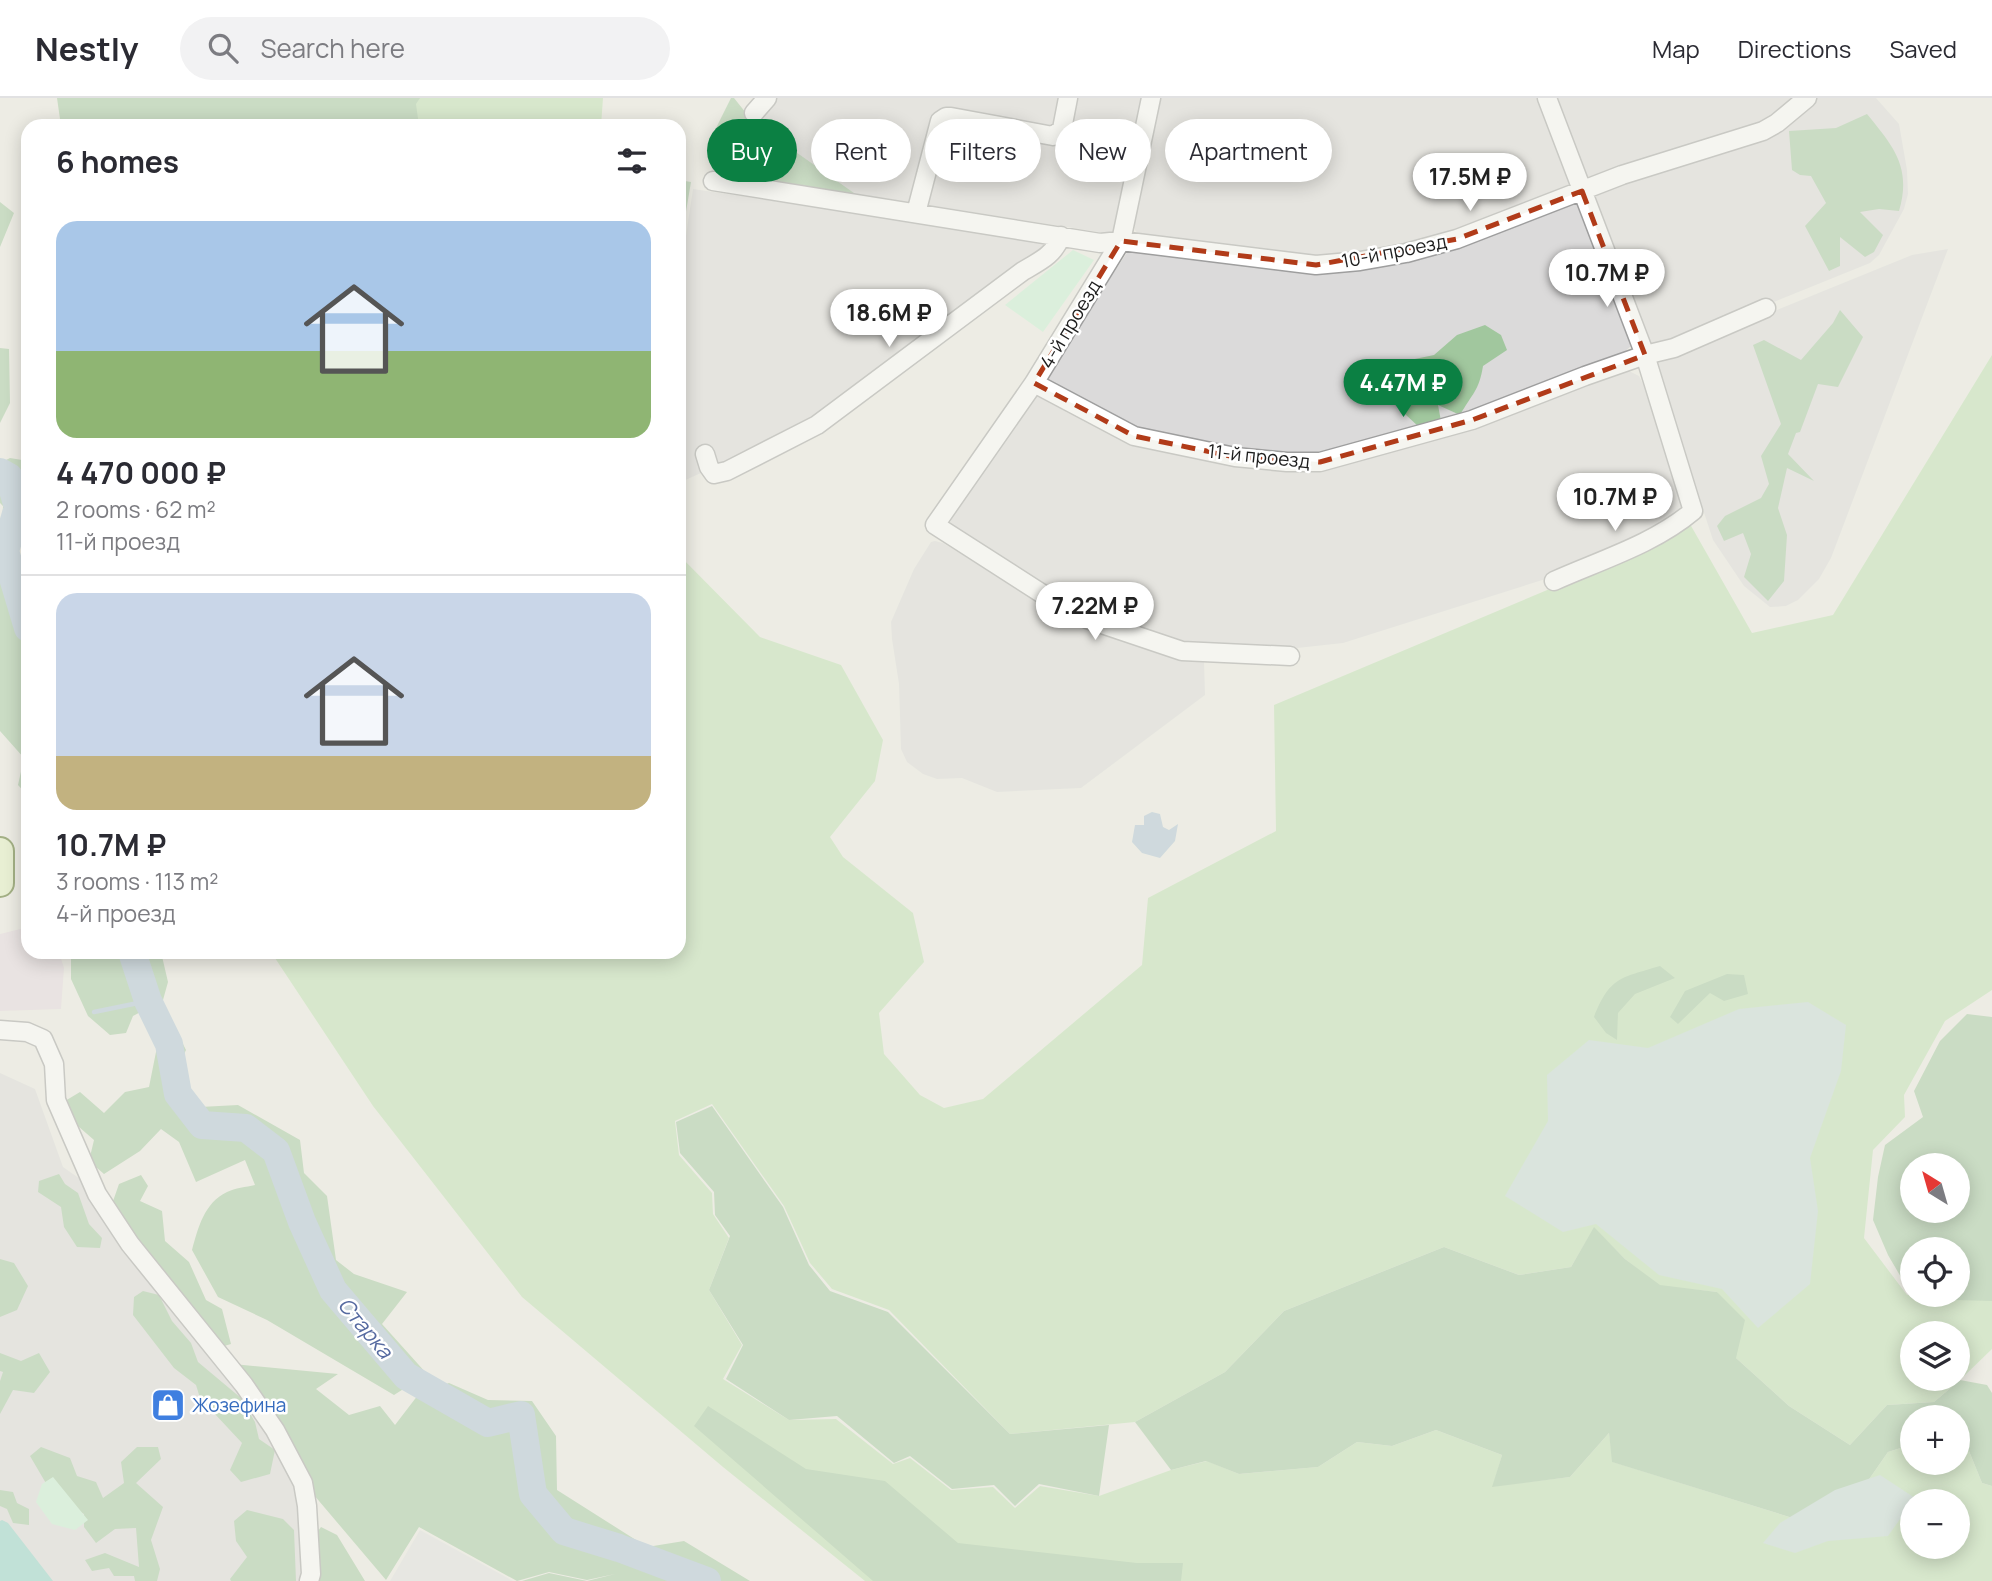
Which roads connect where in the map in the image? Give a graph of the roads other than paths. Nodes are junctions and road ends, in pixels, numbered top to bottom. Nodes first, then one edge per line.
1 (767, 98) edge
2 (1068, 98) edge
3 (1151, 98) edge
4 (1547, 98) edge
5 (1807, 98) edge
6 (754, 113) dead end
7 (719, 182) edge
8 (1582, 191) junction
9 (916, 213) junction
10 (1061, 236) junction
11 (1121, 241) junction
12 (1766, 308) dead end
13 (1645, 355) junction
14 (1034, 383) junction
15 (705, 454) dead end
16 (1554, 581) dead end
17 (1290, 656) dead end
18 (0, 851) edge
19 (0, 883) edge
20 (0, 1030) edge
21 (309, 1581) edge

1 - 6 street
2 - 9 street
3 - 11 street, 4-й проезд
4 - 8 street
5 - 8 street, 10-й проезд
7 - 9 street, 10-й проезд
8 - 11 street, 10-й проезд
8 - 13 street
9 - 10 street, 10-й проезд
10 - 11 street, 10-й проезд
10 - 15 street
11 - 14 street, 4-й проезд
12 - 13 street, 11-й проезд
13 - 14 street, 11-й проезд
13 - 16 street
14 - 17 street, 4-й проезд
18 - 19 street
20 - 21 street

